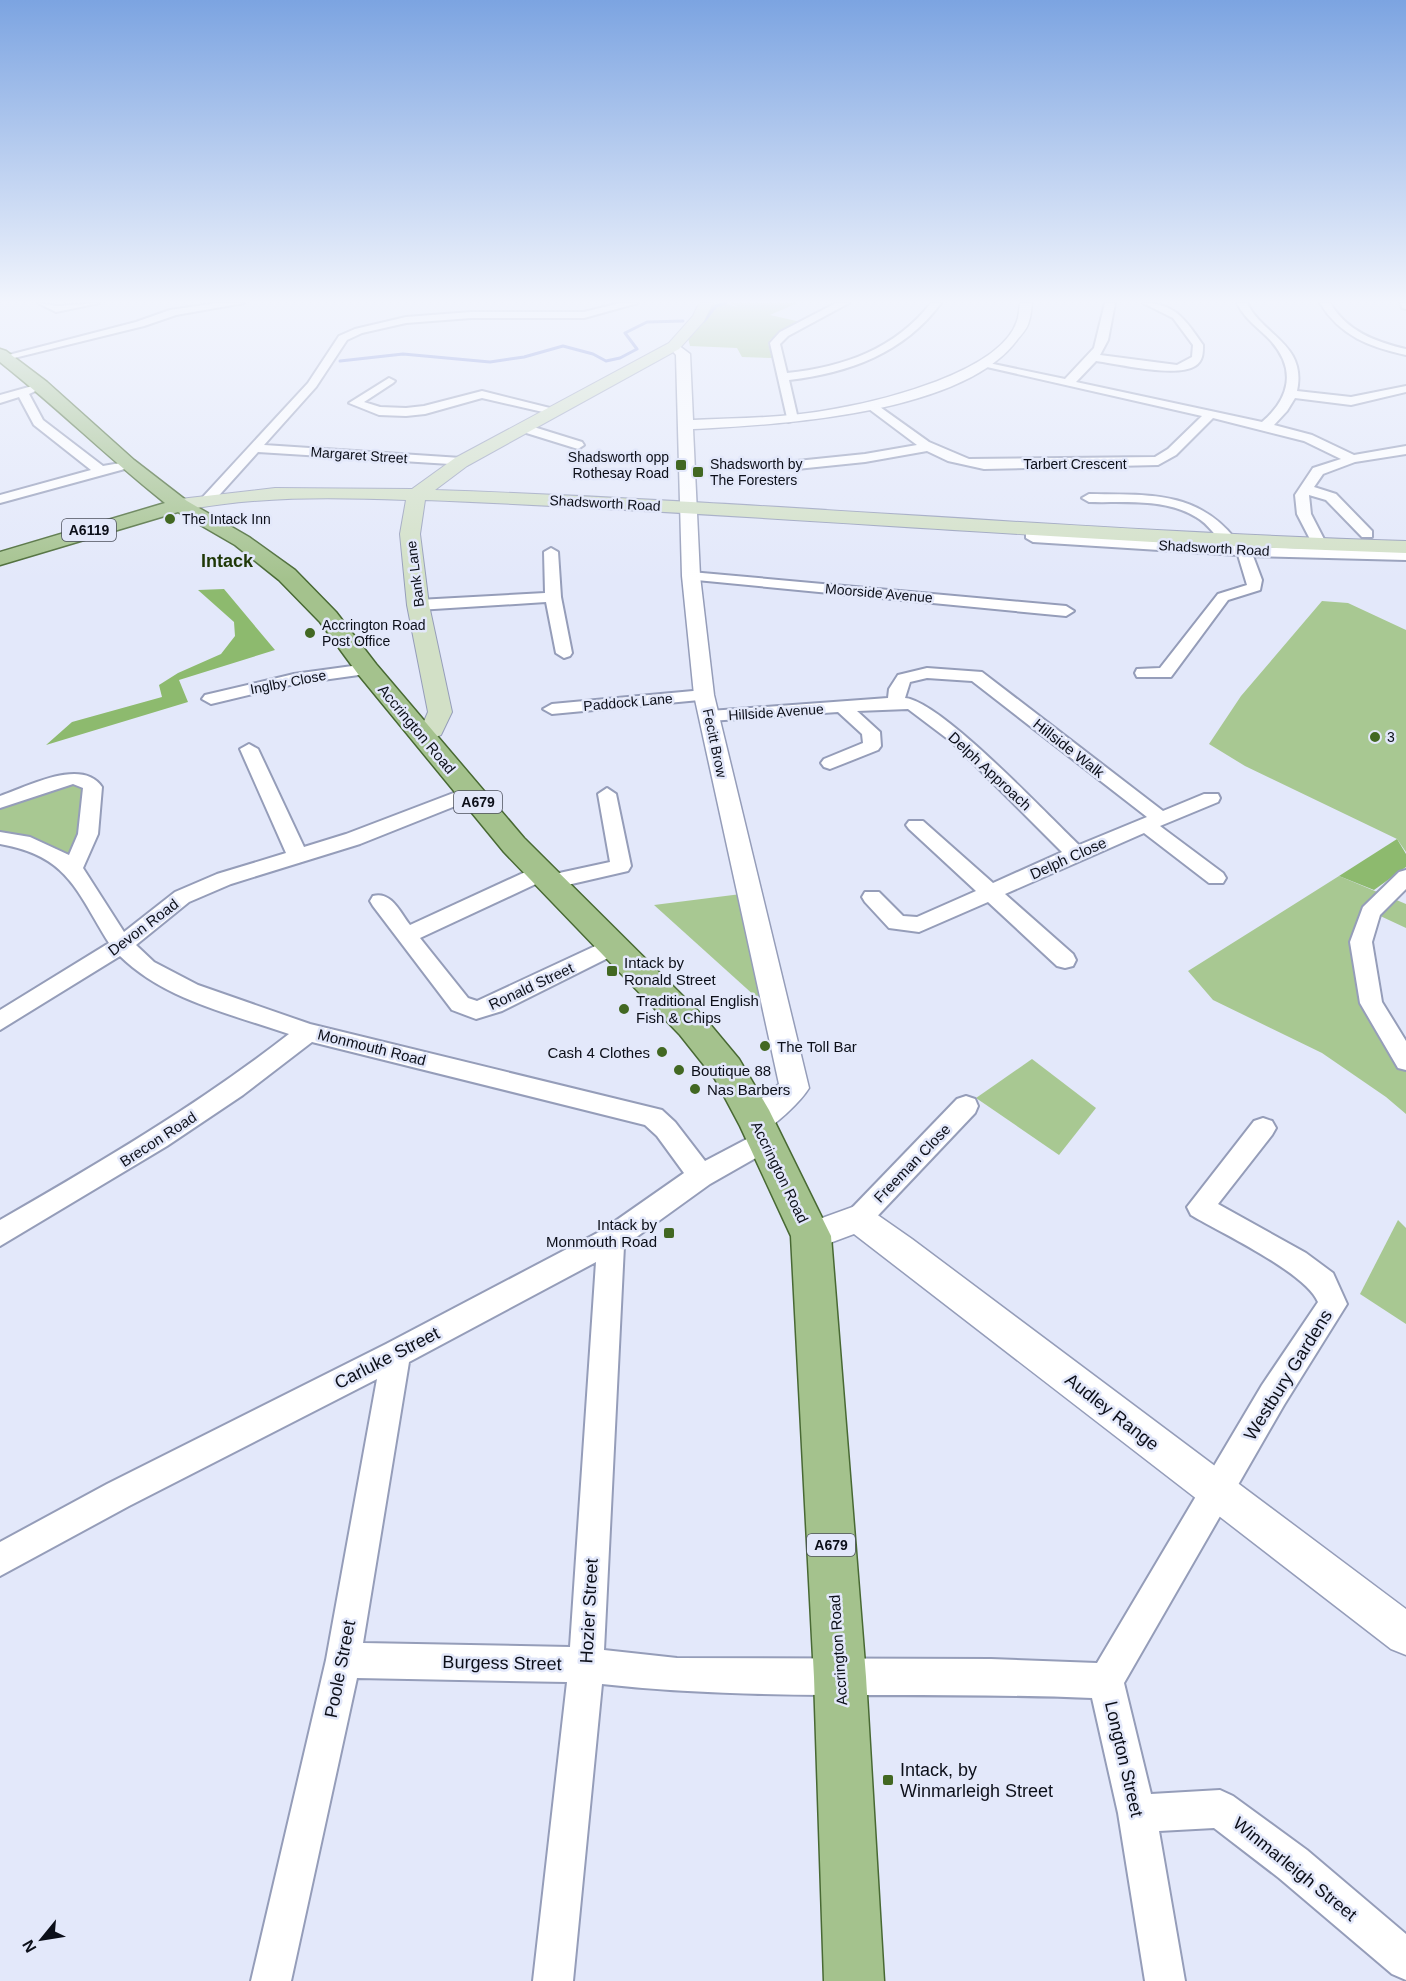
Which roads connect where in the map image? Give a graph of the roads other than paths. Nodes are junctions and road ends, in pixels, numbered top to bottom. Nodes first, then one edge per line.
1 (24, 395) edge
2 (51, 395) edge
3 (302, 395) edge
4 (367, 395) edge
5 (477, 395) edge
6 (488, 395) edge
7 (584, 395) edge
8 (686, 395) edge
9 (786, 395) edge
10 (910, 395) edge
11 (1121, 395) edge
12 (1289, 395) edge
13 (1302, 395) edge
14 (1376, 395) edge
15 (873, 406) junction
16 (556, 411) junction
17 (1209, 416) junction
18 (792, 419) junction
19 (688, 425) junction
20 (1265, 426) junction
21 (524, 428) junction
22 (578, 445) dead end
23 (927, 447) junction
24 (257, 448) junction
25 (1406, 450) edge
26 (1352, 459) junction
27 (461, 462) junction
28 (127, 464) junction
29 (797, 465) dead end
30 (101, 471) junction
31 (1305, 488) junction
32 (417, 494) junction
33 (1089, 498) dead end
34 (0, 499) edge
35 (208, 499) junction
36 (180, 505) junction
37 (689, 507) junction
38 (1367, 534) dead end
39 (1239, 545) junction
40 (1320, 545) junction
41 (1406, 547) edge
42 (551, 552) dead end
43 (1406, 556) edge
44 (0, 559) edge
45 (691, 576) junction
46 (553, 597) junction
47 (418, 605) junction
48 (1066, 611) dead end
49 (564, 654) dead end
50 (367, 669) junction
51 (1143, 673) dead end
52 (211, 699) dead end
53 (896, 703) junction
54 (707, 705) junction
55 (843, 708) junction
56 (552, 709) dead end
57 (422, 735) junction
58 (249, 749) dead end
59 (830, 763) dead end
60 (471, 793) junction
61 (607, 794) dead end
62 (1211, 798) dead end
63 (0, 802) edge
64 (1153, 822) junction
65 (916, 825) dead end
66 (0, 838) edge
67 (1076, 854) junction
68 (297, 855) junction
69 (73, 868) junction
70 (1406, 877) edge
71 (546, 878) junction
72 (1216, 878) dead end
73 (991, 893) junction
74 (872, 897) dead end
75 (380, 901) dead end
76 (407, 935) junction
77 (122, 945) junction
78 (614, 946) junction
79 (1065, 960) dead end
80 (0, 1021) edge
81 (308, 1032) junction
82 (1406, 1061) edge
83 (966, 1106) dead end
84 (1263, 1128) dead end
85 (760, 1131) junction
86 (701, 1176) junction
87 (858, 1219) junction
88 (0, 1234) edge
89 (811, 1236) junction
90 (610, 1240) junction
91 (396, 1354) junction
92 (1216, 1492) junction
93 (0, 1560) edge
94 (1406, 1634) edge
95 (343, 1660) junction
96 (586, 1665) junction
97 (840, 1677) junction
98 (1106, 1681) junction
99 (1137, 1813) junction
100 (1406, 1960) edge
101 (271, 1981) edge
102 (553, 1981) edge
103 (854, 1981) edge
104 (1165, 1981) edge

1 - 30 street
2 - 28 main road, Accrington Road / A679
3 - 24 street
4 - 5 street
6 - 16 street
7 - 16 main road
8 - 19 street, Fecitt Brow
9 - 18 street
10 - 15 street
11 - 17 street
12 - 20 street
13 - 14 street
15 - 18 street
15 - 23 street, Tarbert Crescent
16 - 21 main road
17 - 20 street
17 - 23 street, Tarbert Crescent
18 - 19 street
19 - 37 street, Fecitt Brow
20 - 26 street
21 - 22 street
21 - 27 main road
23 - 29 street
24 - 27 street, Margaret Street
24 - 35 street
25 - 26 street
26 - 31 street
27 - 32 main road
28 - 30 street
28 - 36 main road, Accrington Road / A679
30 - 34 street
31 - 38 street
31 - 40 street
32 - 35 main road, Shadsworth Road
32 - 37 main road, Shadsworth Road
32 - 47 main road, Bank Lane
33 - 39 street
35 - 36 main road, Shadsworth Road
36 - 44 main road, A6119
36 - 50 main road, Accrington Road / A679
37 - 39 main road, Shadsworth Road
37 - 45 street, Fecitt Brow
39 - 40 main road, Shadsworth Road
39 - 43 street, Shadsworth Road
39 - 51 street
40 - 41 main road, Shadsworth Road
42 - 46 street
45 - 48 street, Moorside Avenue
45 - 54 street, Fecitt Brow
46 - 47 street
46 - 49 street
47 - 57 main road, Bank Lane
50 - 52 street, Inglby Close
50 - 57 main road, Accrington Road / A679
53 - 55 street, Hillside Avenue
53 - 64 street, Hillside Walk
53 - 67 street, Delph Approach
54 - 55 street, Hillside Avenue
54 - 56 street, Paddock Lane
54 - 85 street, Fecitt Brow
55 - 59 street, Hillside Avenue
57 - 60 main road, Accrington Road / A679
58 - 68 street
60 - 68 street, Devon Road
60 - 71 main road, Accrington Road / A679
61 - 71 street
62 - 64 street, Delph Close
63 - 69 street
64 - 67 street, Delph Close
64 - 72 street
65 - 73 street
66 - 69 street, Monmouth Road
67 - 73 street, Delph Close
68 - 77 street, Devon Road
69 - 77 street, Monmouth Road
70 - 82 street
71 - 76 street
71 - 78 main road, Accrington Road / A679
73 - 74 street, Delph Close
73 - 79 street
75 - 76 street, Ronald Street
76 - 78 street, Ronald Street
77 - 80 street, Devon Road
77 - 81 street, Monmouth Road
78 - 85 main road, Accrington Road / A679
81 - 86 street, Monmouth Road
81 - 88 street, Brecon Road
83 - 87 street, Freeman Close
84 - 92 street, Westbury Gardens
85 - 86 street, Carluke Street
85 - 89 main road, Accrington Road / A679
86 - 90 street, Carluke Street
87 - 89 street
87 - 92 street, Audley Range
89 - 97 main road, Accrington Road / A679
90 - 91 street, Carluke Street
90 - 96 street, Hozier Street
91 - 93 street, Carluke Street
91 - 95 street, Poole Street
92 - 94 street, Audley Range
92 - 98 street, Longton Street
95 - 96 street, Burgess Street
95 - 101 street, Poole Street
96 - 97 street, Burgess Street
96 - 102 street, Hozier Street
97 - 98 street
97 - 103 main road, Accrington Road / A679
98 - 99 street, Longton Street
99 - 100 street, Winmarleigh Street
99 - 104 street, Longton Street

